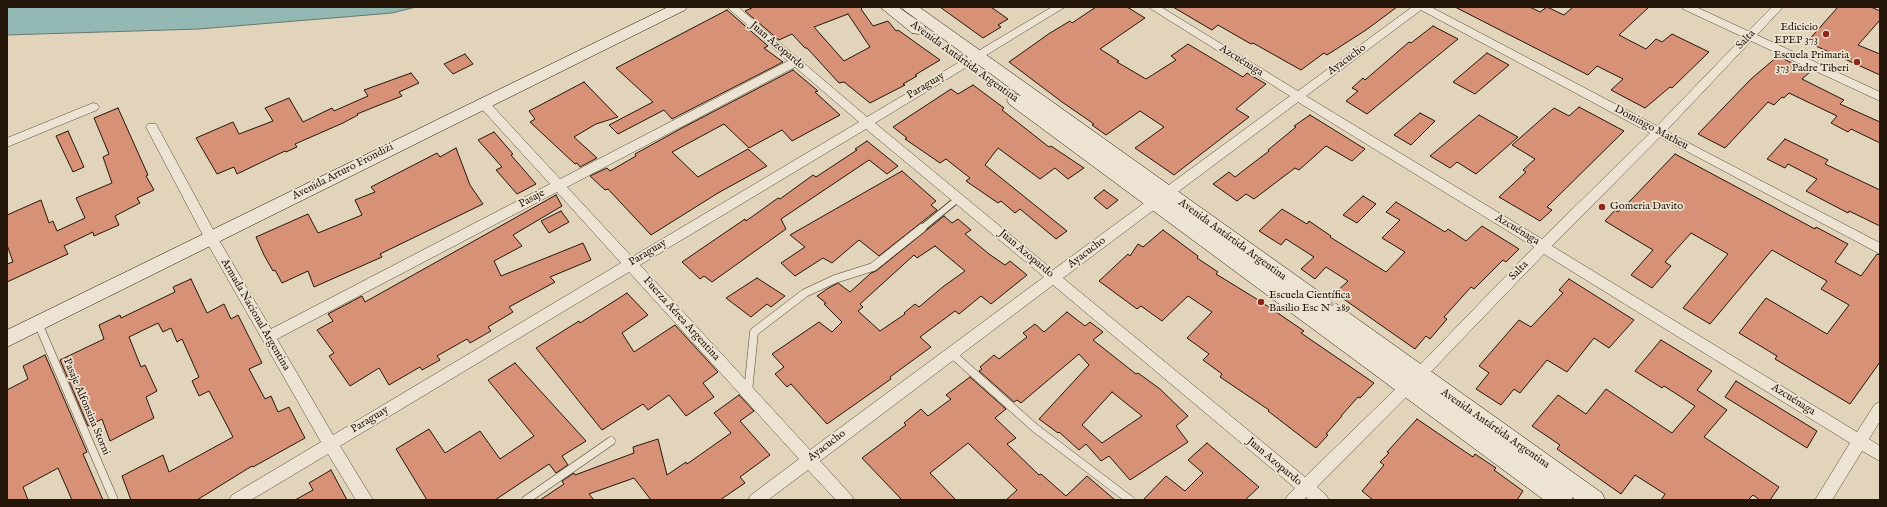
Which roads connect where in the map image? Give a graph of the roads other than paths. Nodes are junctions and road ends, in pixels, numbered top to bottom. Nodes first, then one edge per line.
1 (680, 7) edge
2 (732, 7) edge
3 (888, 7) edge
4 (909, 7) edge
5 (1060, 7) edge
6 (1153, 7) edge
7 (1419, 7) edge
8 (1423, 7) edge
9 (1687, 7) edge
10 (1778, 7) edge
11 (1749, 37) junction
12 (970, 59) junction
13 (796, 62) junction
14 (1298, 96) junction
15 (1880, 98) edge
16 (483, 102) junction
17 (94, 107) dead end
18 (866, 122) junction
19 (152, 127) dead end
20 (1658, 132) junction
21 (7, 143) edge
22 (558, 185) junction
23 (1160, 197) junction
24 (959, 198) junction
25 (211, 238) junction
26 (1543, 246) junction
27 (1880, 249) edge
28 (630, 264) junction
29 (1054, 277) junction
30 (38, 323) junction
31 (268, 337) junction
32 (7, 339) edge
33 (951, 353) junction
34 (1412, 381) junction
35 (748, 393) junction
36 (1880, 408) edge
37 (611, 441) dead end
38 (1860, 442) junction
39 (330, 444) junction
40 (1880, 454) edge
41 (809, 460) junction
42 (1305, 488) junction
43 (114, 500) edge
44 (237, 500) edge
45 (365, 500) edge
46 (526, 500) edge
47 (756, 500) edge
48 (846, 500) edge
49 (1130, 500) edge
50 (1293, 500) edge
51 (1320, 500) edge
52 (1562, 500) edge
53 (1594, 500) edge
54 (1823, 500) edge

1 - 16 main road, Avenida Arturo Frondizi
2 - 13 street, Juan Azopardo
3 - 12 main road, Avenida Antártida Argentina
4 - 12 main road, Avenida Antártida Argentina
5 - 12 street, Paraguay
6 - 14 street, Azcuénaga
7 - 14 street, Ayacucho
8 - 20 street, Domingo Matheu
9 - 11 street
10 - 11 street, Salta
11 - 15 street
11 - 20 street, Salta
12 - 18 street, Paraguay
12 - 23 main road, Avenida Antártida Argentina
13 - 18 street, Juan Azopardo
13 - 22 street, Pasaje
14 - 23 street, Ayacucho
14 - 26 street, Azcuénaga
16 - 22 street, Fuerza Aérea Argentina
16 - 25 main road, Avenida Arturo Frondizi
17 - 21 street
18 - 24 street, Juan Azopardo
18 - 28 street, Paraguay
19 - 25 street, Armada Nacional Argentina
20 - 26 street, Salta
20 - 27 street, Domingo Matheu
22 - 28 street, Fuerza Aérea Argentina
22 - 31 street, Pasaje
23 - 29 street, Ayacucho
23 - 34 main road, Avenida Antártida Argentina
24 - 29 street, Juan Azopardo
24 - 35 lane
25 - 30 main road, Avenida Arturo Frondizi
25 - 31 street, Armada Nacional Argentina
26 - 34 street, Salta
26 - 38 street, Azcuénaga
28 - 35 street, Fuerza Aérea Argentina
28 - 39 street, Paraguay
29 - 33 street, Ayacucho
29 - 42 street, Juan Azopardo
30 - 32 main road, Avenida Arturo Frondizi
30 - 43 lane, Pasaje Alfonsina Storni
31 - 39 street, Armada Nacional Argentina
33 - 41 street, Ayacucho
33 - 49 lane
34 - 42 street, Salta
34 - 52 main road, Avenida Antártida Argentina
34 - 53 main road, Avenida Antártida Argentina
35 - 41 street, Fuerza Aérea Argentina
36 - 38 street
37 - 46 lane
38 - 40 street, Azcuénaga
38 - 54 street
39 - 44 street, Paraguay
39 - 45 street, Armada Nacional Argentina
41 - 47 street, Ayacucho
41 - 48 street, Fuerza Aérea Argentina
42 - 50 street, Salta
42 - 51 street, Juan Azopardo

